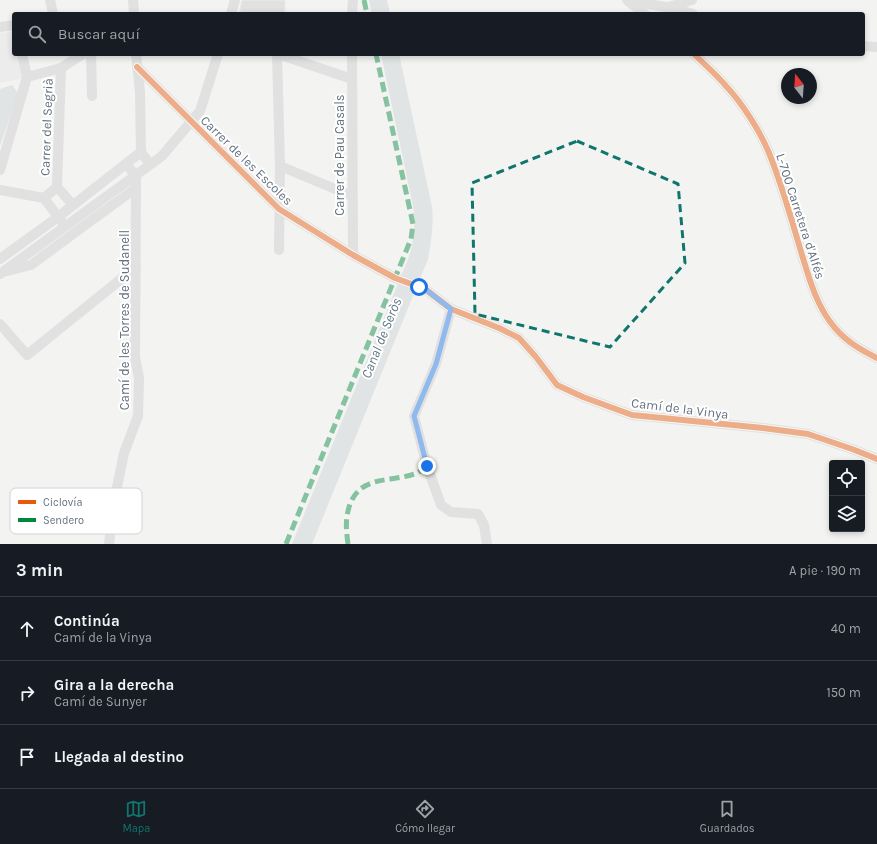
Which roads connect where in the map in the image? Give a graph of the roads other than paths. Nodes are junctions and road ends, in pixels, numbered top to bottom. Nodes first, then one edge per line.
1 (50, 0) edge
2 (133, 0) edge
3 (235, 0) edge
4 (353, 0) edge
5 (626, 0) edge
6 (692, 0) edge
7 (669, 7) junction
8 (53, 12) edge
9 (134, 12) edge
10 (232, 12) edge
11 (352, 12) edge
12 (641, 12) edge
13 (686, 12) edge
14 (12, 25) edge
15 (0, 27) edge
16 (865, 46) edge
17 (877, 47) edge
18 (22, 56) edge
19 (80, 56) edge
20 (91, 56) edge
21 (136, 56) edge
22 (217, 56) edge
23 (278, 56) edge
24 (284, 56) edge
25 (352, 56) edge
26 (696, 56) edge
27 (137, 67) junction
28 (61, 68) junction
29 (27, 77) junction
30 (352, 79) junction
31 (92, 96) dead end
32 (191, 122) junction
33 (141, 152) junction
34 (126, 164) junction
35 (150, 164) junction
36 (280, 166) junction
37 (0, 170) edge
38 (136, 176) junction
39 (57, 187) junction
40 (136, 188) junction
41 (0, 190) edge
42 (352, 196) junction
43 (44, 198) junction
44 (279, 209) junction
45 (66, 211) junction
46 (73, 225) junction
47 (279, 250) dead end
48 (353, 255) junction
49 (0, 259) edge
50 (136, 267) junction
51 (1, 273) edge
52 (419, 287) joint
53 (451, 309) junction
54 (0, 324) edge
55 (877, 358) edge
56 (877, 459) edge
57 (118, 488) edge
58 (111, 534) edge
59 (109, 544) edge
60 (488, 544) edge

1 - 8 street
2 - 9 street
3 - 10 street
4 - 11 street
5 - 7 street
5 - 12 street
6 - 7 street
7 - 13 street
14 - 15 street
16 - 17 street
18 - 29 street
19 - 28 street
20 - 31 street
21 - 27 street
22 - 32 street
23 - 36 street
24 - 30 street
25 - 30 street, Carrer de Pau Casals
26 - 55 street, L-700 Carretera d'Alfés
27 - 32 street, Carrer de les Escoles
27 - 33 street
28 - 29 street
28 - 39 street, Carrer del Segrià
29 - 37 street
30 - 42 street, Carrer de Pau Casals
32 - 35 street
32 - 44 street, Carrer de les Escoles
33 - 34 street
33 - 35 street
34 - 38 street
34 - 45 street
35 - 38 street
36 - 42 street
36 - 44 street
38 - 40 street, Camí de les Torres de Sudanell
38 - 46 street
39 - 43 street
39 - 45 street
40 - 46 street
40 - 50 street, Camí de les Torres de Sudanell
41 - 43 street
42 - 48 street, Carrer de Pau Casals
43 - 45 street
44 - 47 street
44 - 48 street, Carrer de les Escoles
45 - 46 street
45 - 49 street
46 - 51 street
46 - 51 street
48 - 52 street, Carrer de les Escoles
50 - 54 street
50 - 57 street, Camí de les Torres de Sudanell
52 - 53 street, Camí de la Vinya
53 - 56 street, Camí de la Vinya
53 - 60 street
58 - 59 street, Camí de les Torres de Sudanell

